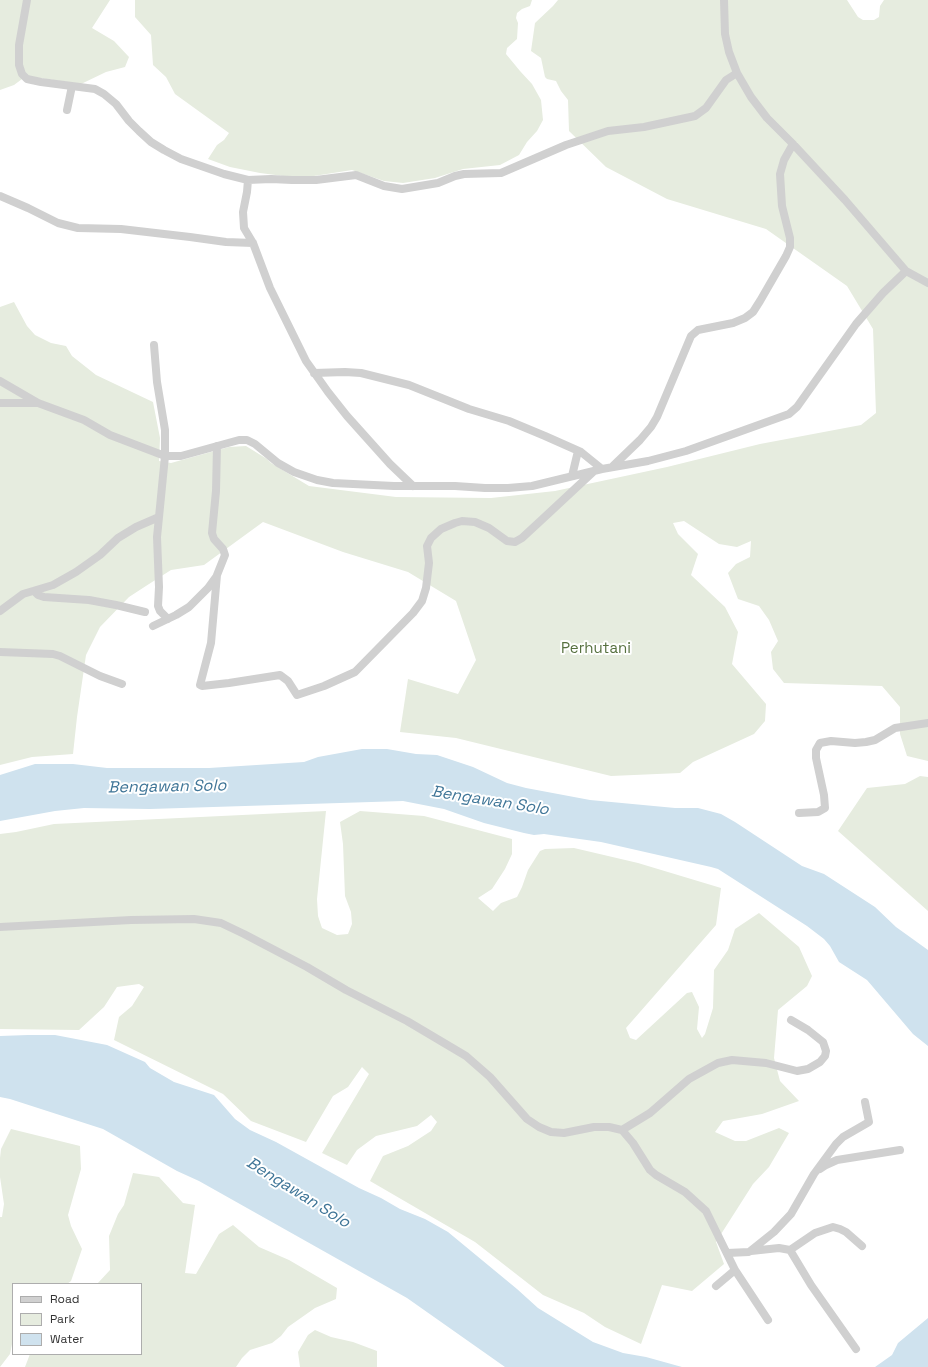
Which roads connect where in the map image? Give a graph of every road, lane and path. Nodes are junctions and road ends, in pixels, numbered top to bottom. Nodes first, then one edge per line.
1 (27, 0) edge
2 (724, 0) edge
3 (737, 73) junction
4 (72, 86) junction
5 (67, 110) dead end
6 (793, 144) junction
7 (248, 180) junction
8 (0, 196) edge
9 (253, 243) junction
10 (906, 271) junction
11 (928, 283) edge
12 (154, 345) dead end
13 (314, 373) junction
14 (0, 381) edge
15 (0, 402) edge
16 (38, 403) junction
17 (217, 446) junction
18 (578, 451) junction
19 (165, 456) junction
20 (612, 467) junction
21 (602, 469) junction
22 (593, 471) junction
23 (572, 476) junction
24 (413, 486) junction
25 (159, 517) junction
26 (217, 575) junction
27 (34, 591) junction
28 (0, 611) edge
29 (145, 612) dead end
30 (168, 619) junction
31 (153, 626) dead end
32 (0, 652) edge
33 (122, 684) dead end
34 (928, 723) edge
35 (800, 813) dead end
36 (0, 927) edge
37 (791, 1020) dead end
38 (865, 1102) dead end
39 (622, 1130) junction
40 (900, 1150) dead end
41 (814, 1174) junction
42 (862, 1246) dead end
43 (790, 1250) junction
44 (749, 1252) junction
45 (727, 1253) junction
46 (735, 1270) junction
47 (716, 1286) dead end
48 (768, 1320) dead end
49 (856, 1349) dead end

1 - 4 street
2 - 3 street
3 - 6 street
3 - 7 street
4 - 5 street
4 - 7 street
6 - 10 street
6 - 20 street
7 - 9 street
8 - 9 street
9 - 13 street
10 - 11 street
10 - 20 street
12 - 19 street
13 - 18 street
13 - 24 street
14 - 16 street
15 - 16 street
16 - 19 street
17 - 19 street
17 - 24 street
17 - 26 street
18 - 21 street
18 - 23 street
19 - 25 street
20 - 21 street
21 - 22 street
22 - 23 street
22 - 26 street
23 - 24 street
25 - 27 street
25 - 30 street
26 - 30 street
27 - 28 street
27 - 29 street
30 - 31 street
32 - 33 street
34 - 35 street
36 - 39 street
37 - 39 street
38 - 41 street
39 - 45 street
40 - 41 street
41 - 44 street
42 - 43 street
43 - 44 street
43 - 49 street
44 - 45 street
45 - 46 street
46 - 47 street
46 - 48 street

